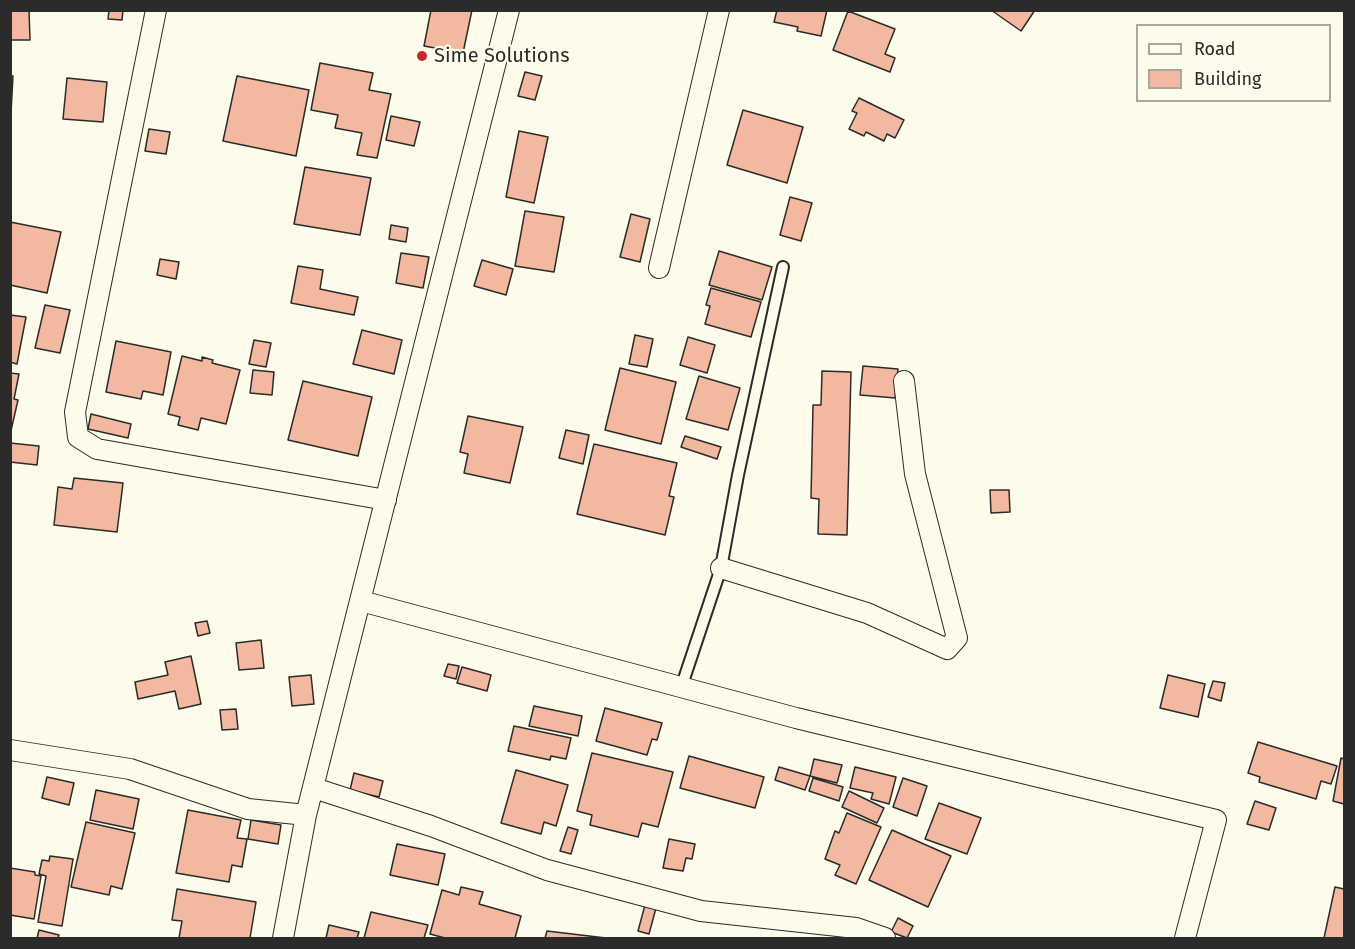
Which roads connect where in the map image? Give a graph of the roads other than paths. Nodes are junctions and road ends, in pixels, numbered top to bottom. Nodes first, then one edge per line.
1 (156, 10) edge
2 (509, 10) edge
3 (719, 10) edge
4 (783, 267) dead end
5 (659, 268) dead end
6 (904, 381) dead end
7 (386, 500) junction
8 (722, 568) junction
9 (361, 601) junction
10 (681, 688) junction
11 (10, 750) edge
12 (314, 788) junction
13 (306, 815) junction
14 (283, 939) edge
15 (885, 939) edge
16 (1185, 939) edge

1 - 7 street
2 - 7 street
3 - 5 street
4 - 8 lane
6 - 8 street
7 - 9 street
8 - 10 lane
9 - 10 street
9 - 12 street
10 - 16 street
11 - 13 street
12 - 13 street
12 - 15 street
13 - 14 street

